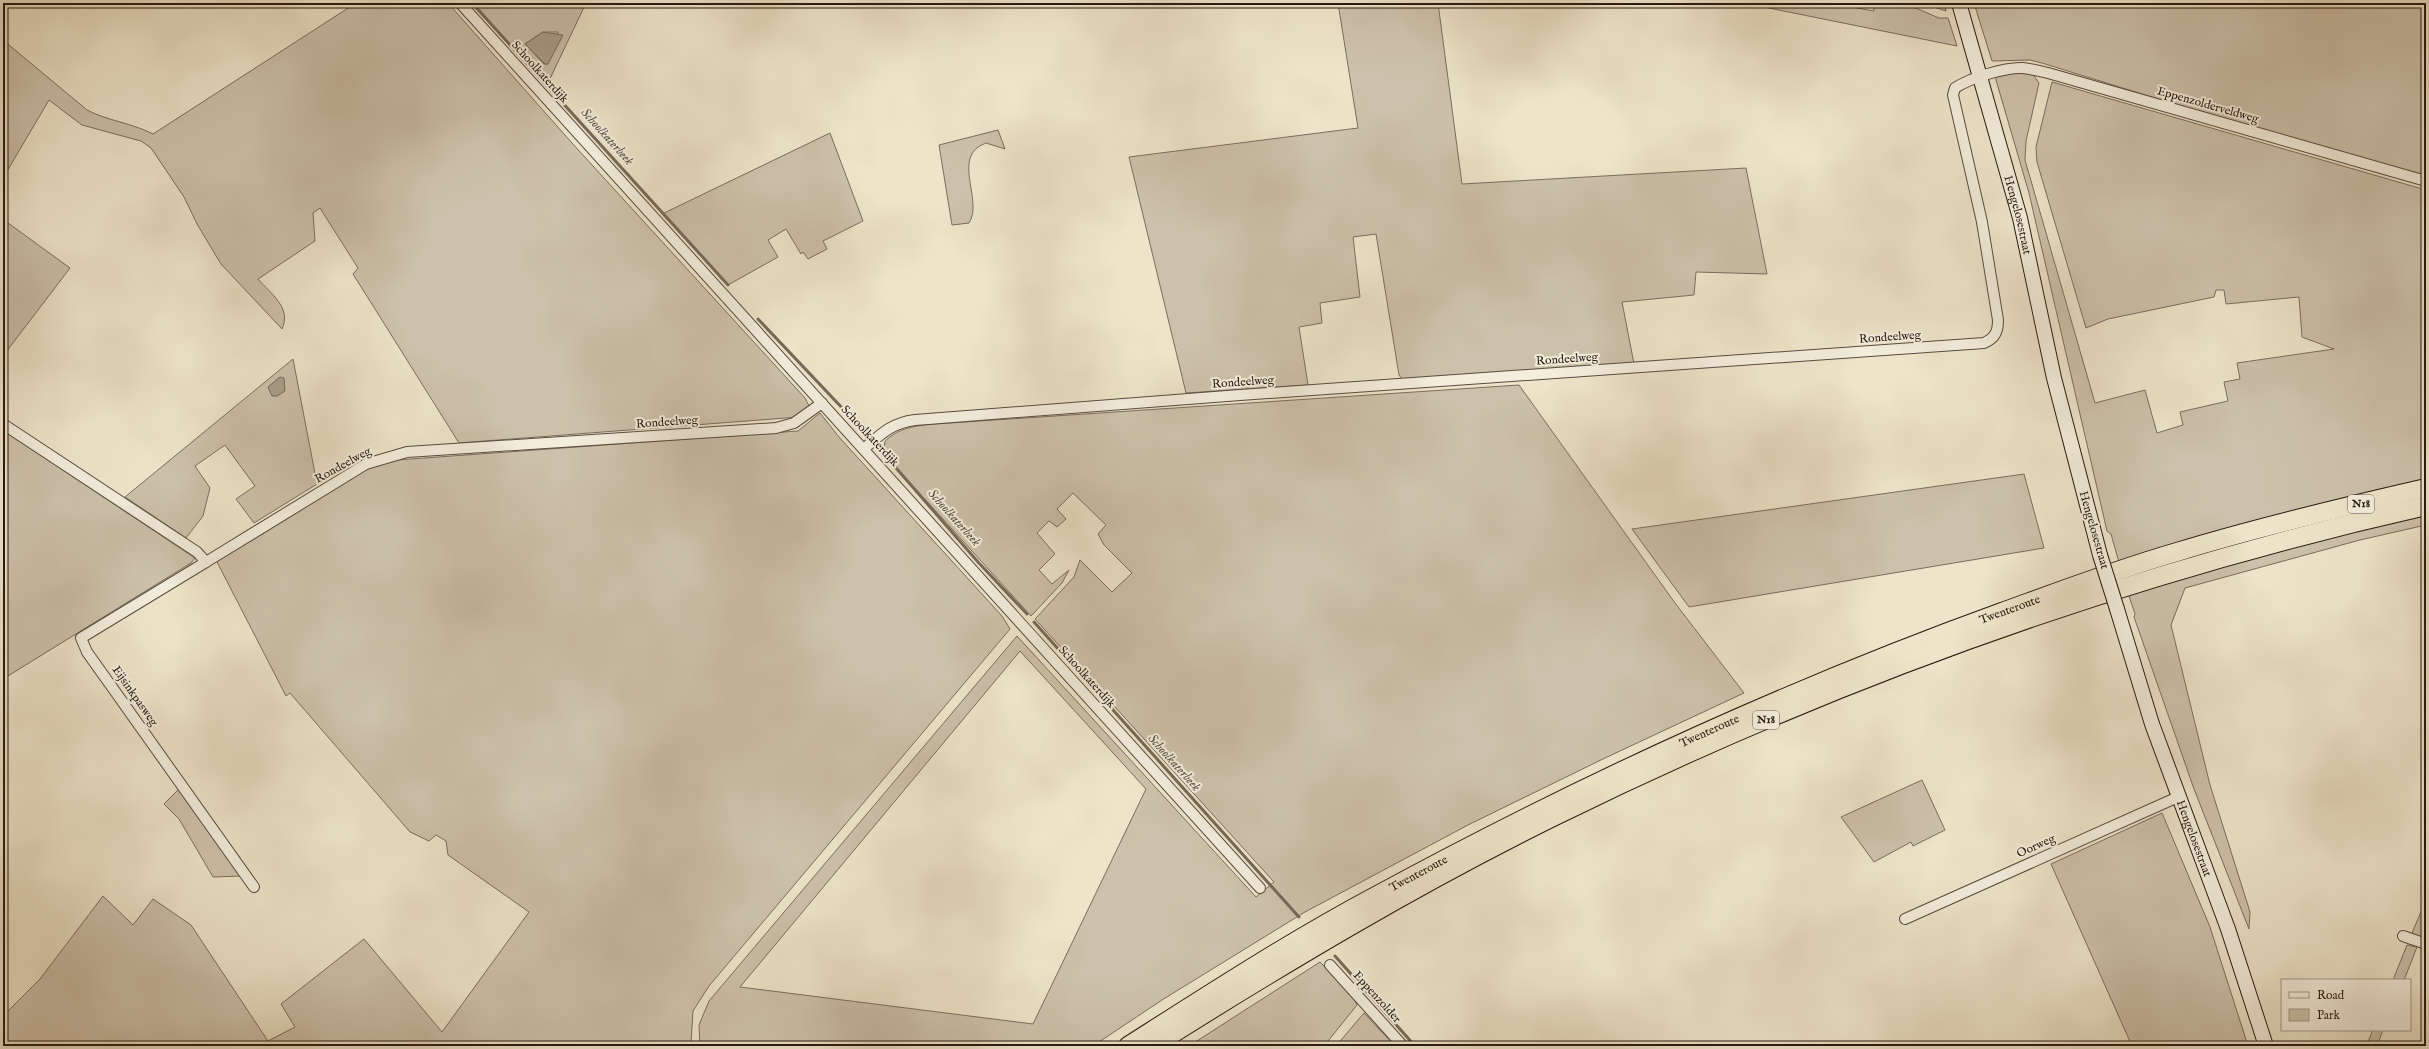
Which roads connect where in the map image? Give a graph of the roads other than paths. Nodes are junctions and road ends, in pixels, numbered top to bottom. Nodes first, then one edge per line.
1 (460, 3) edge
2 (1959, 3) edge
3 (1981, 77) junction
4 (2426, 181) edge
5 (822, 403) junction
6 (3, 424) edge
7 (865, 448) junction
8 (2426, 488) edge
9 (2426, 506) edge
10 (206, 562) junction
11 (2178, 798) junction
12 (254, 887) dead end
13 (1260, 888) dead end
14 (1906, 919) dead end
15 (2403, 936) dead end
16 (2426, 944) edge
17 (1330, 965) dead end
18 (1128, 1046) edge
19 (1153, 1046) edge
20 (1403, 1046) edge
21 (2266, 1046) edge

1 - 5 street, Schoolkaterdijk
2 - 3 main road, Hengelosestraat
3 - 4 street, Eppenzolderveldweg
3 - 7 street, Rondeelweg
3 - 11 main road, Hengelosestraat, bridge
5 - 7 street, Schoolkaterdijk
5 - 10 street, Rondeelweg
6 - 10 street
7 - 13 street, Schoolkaterdijk
8 - 18 highway, Twenteroute / N18
9 - 19 highway, Twenteroute / N18
10 - 12 street, Eijsinkpasweg
11 - 14 street, Oorweg
11 - 21 main road, Hengelosestraat
15 - 16 street
17 - 20 street, Eppenzolder

